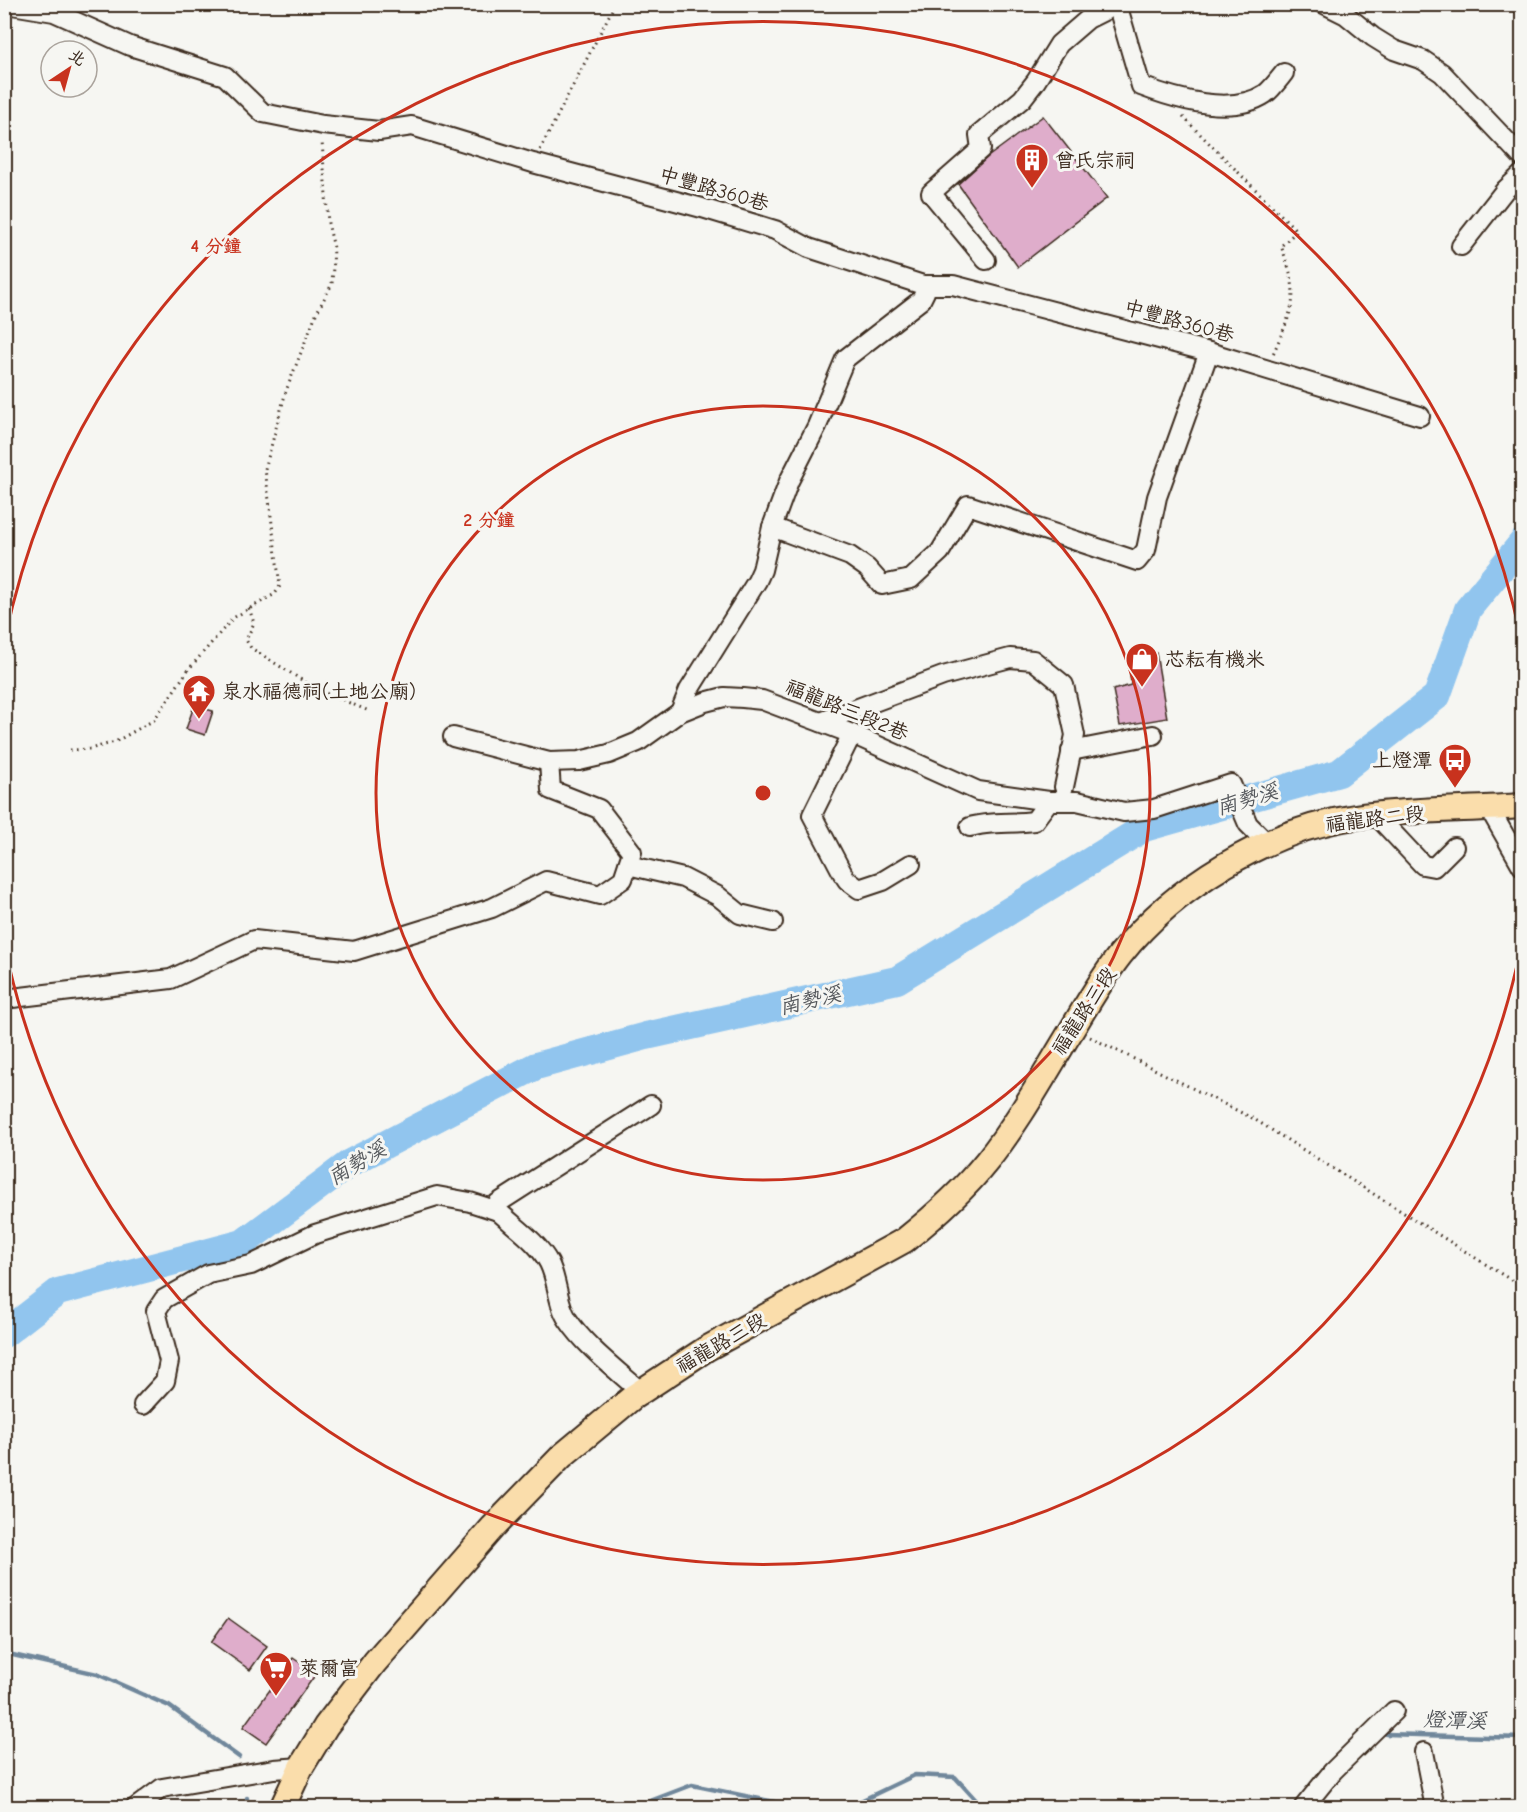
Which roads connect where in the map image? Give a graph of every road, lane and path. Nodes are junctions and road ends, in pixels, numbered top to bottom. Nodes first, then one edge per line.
1 (6, 4) edge
2 (615, 4) edge
3 (1324, 4) edge
4 (1116, 5) edge
5 (1284, 73) dead end
6 (1182, 116) dead end
7 (323, 125) junction
8 (1522, 157) edge
9 (533, 163) junction
10 (1522, 174) edge
11 (1461, 246) dead end
12 (986, 260) dead end
13 (923, 285) junction
14 (1209, 352) junction
15 (1267, 369) junction
16 (1420, 416) dead end
17 (772, 527) junction
18 (249, 608) junction
19 (369, 711) dead end
20 (680, 712) junction
21 (821, 722) junction
22 (852, 734) junction
23 (1153, 735) dead end
24 (453, 737) dead end
25 (70, 750) dead end
26 (1071, 752) junction
27 (549, 762) junction
28 (1064, 787) dead end
29 (1049, 801) junction
30 (1522, 806) edge
31 (1489, 808) junction
32 (1377, 816) junction
33 (970, 827) dead end
34 (1267, 843) junction
35 (1454, 847) dead end
36 (911, 864) dead end
37 (628, 865) junction
38 (1522, 866) edge
39 (1175, 901) joint
40 (773, 922) dead end
41 (4, 999) edge
42 (1072, 1029) junction
43 (651, 1105) dead end
44 (498, 1211) junction
45 (1522, 1287) edge
46 (640, 1392) junction
47 (143, 1405) dead end
48 (1395, 1711) dead end
49 (1424, 1752) dead end
50 (301, 1767) junction
51 (135, 1808) edge
52 (282, 1808) edge
53 (1303, 1808) edge
54 (1435, 1808) edge

1 - 7 street, 中豐路360巷
2 - 9 path
3 - 8 street
4 - 5 street
4 - 12 street
6 - 15 path
7 - 9 street, 中豐路360巷
7 - 18 path
9 - 13 street, 中豐路360巷
10 - 11 street
13 - 14 street, 中豐路360巷
13 - 17 street
14 - 15 street, 中豐路360巷
14 - 17 street
15 - 16 street, 中豐路360巷
17 - 20 street
18 - 19 path
18 - 25 path
20 - 21 street, 福龍路三段2巷
20 - 27 street, 福龍路三段2巷
21 - 22 street, 福龍路三段2巷
21 - 26 street
22 - 29 street, 福龍路三段2巷
22 - 36 street
23 - 26 street
24 - 27 street, 福龍路三段2巷
26 - 28 street
27 - 37 street
29 - 33 street
29 - 34 street, 福龍路三段2巷
30 - 31 main road, 福龍路二段
31 - 32 main road, 福龍路二段
31 - 38 street
32 - 34 main road, 福龍路二段
32 - 35 street
34 - 39 main road, 福龍路二段
37 - 40 street
37 - 41 street
39 - 42 main road, 福龍路三段
42 - 45 path
42 - 46 main road, 福龍路三段
43 - 44 street
44 - 46 street
44 - 47 street
46 - 50 main road, 福龍路三段
48 - 53 street
49 - 54 street
50 - 51 street
50 - 52 main road, 福龍路三段

